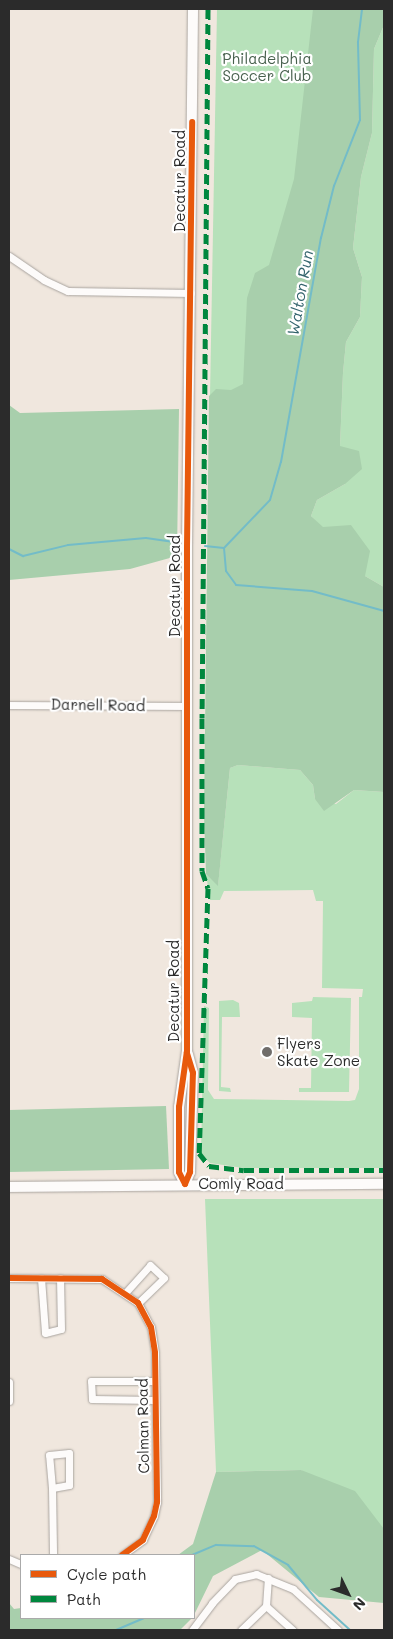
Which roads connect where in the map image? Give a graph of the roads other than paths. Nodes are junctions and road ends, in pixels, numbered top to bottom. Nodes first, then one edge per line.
1 (193, 9) edge
2 (9, 256) edge
3 (191, 293) junction
4 (9, 705) edge
5 (187, 706) junction
6 (185, 1184) junction
7 (384, 1184) edge
8 (9, 1187) edge
9 (9, 1278) edge
10 (41, 1278) junction
11 (60, 1278) junction
12 (126, 1292) junction
13 (138, 1303) junction
14 (155, 1381) junction
15 (9, 1382) edge
16 (155, 1400) junction
17 (9, 1401) edge
18 (52, 1488) junction
19 (53, 1554) edge
20 (123, 1554) edge
21 (268, 1578) junction
22 (266, 1606) junction
23 (192, 1630) edge
24 (241, 1630) edge
25 (293, 1630) edge
26 (338, 1630) edge

1 - 3 street, Decatur Road
2 - 3 street
3 - 5 street, Decatur Road
4 - 5 street, Darnell Road
5 - 6 street, Decatur Road
6 - 7 street, Comly Road
6 - 8 street, Comly Road
9 - 10 street, Colman Road
10 - 11 street, Colman Road
10 - 11 street
11 - 12 street, Colman Road
12 - 13 street, Colman Road
12 - 13 street
13 - 14 street, Colman Road
14 - 16 street, Colman Road
14 - 16 street
15 - 17 street
16 - 20 street, Colman Road
18 - 18 street
18 - 19 street
21 - 22 street
21 - 23 street
21 - 26 street
22 - 24 street
22 - 25 street

